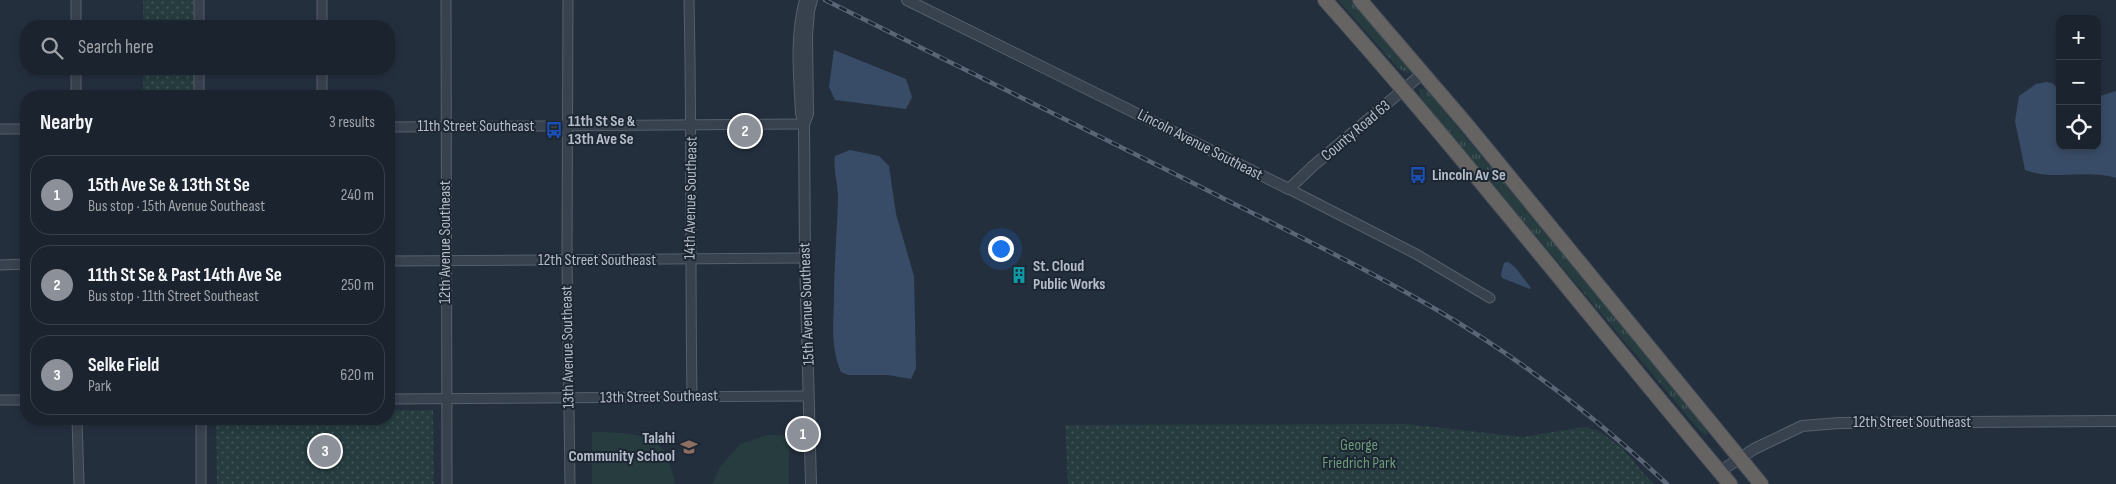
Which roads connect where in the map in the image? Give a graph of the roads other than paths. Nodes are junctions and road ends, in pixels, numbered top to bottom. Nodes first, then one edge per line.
1 (76, 0) edge
2 (200, 0) edge
3 (322, 0) edge
4 (446, 0) edge
5 (568, 0) edge
6 (689, 0) edge
7 (805, 0) edge
8 (812, 0) edge
9 (907, 0) edge
10 (1325, 0) edge
11 (1360, 0) edge
12 (76, 20) edge
13 (200, 20) edge
14 (322, 20) edge
15 (1424, 73) junction
16 (76, 75) edge
17 (200, 75) edge
18 (322, 75) edge
19 (76, 90) edge
20 (200, 90) edge
21 (322, 90) edge
22 (1404, 90) junction
23 (804, 124) junction
24 (692, 125) junction
25 (445, 126) junction
26 (566, 126) junction
27 (395, 127) edge
28 (0, 129) edge
29 (20, 129) edge
30 (1289, 189) junction
31 (805, 258) junction
32 (690, 259) junction
33 (567, 260) junction
34 (395, 261) edge
35 (445, 261) junction
36 (20, 264) edge
37 (0, 265) edge
38 (1490, 298) dead end
39 (692, 396) junction
40 (809, 396) junction
41 (447, 398) junction
42 (569, 398) junction
43 (395, 399) edge
44 (0, 400) edge
45 (20, 400) edge
46 (2116, 421) edge
47 (78, 425) edge
48 (201, 425) edge
49 (1739, 458) junction
50 (1719, 472) junction
51 (79, 484) edge
52 (201, 484) edge
53 (447, 484) edge
54 (570, 484) edge
55 (811, 484) edge
56 (1730, 484) edge
57 (1761, 484) edge

1 - 12 street
2 - 13 street
3 - 14 street
4 - 25 street, 12th Avenue Southeast
5 - 26 street, 13th Avenue Southeast
6 - 24 street, 14th Avenue Southeast
7 - 23 street, 15th Avenue Southeast
8 - 23 street, 15th Avenue Southeast
9 - 30 street, Lincoln Avenue Southeast
10 - 22 highway
11 - 15 highway
15 - 22 street, County Road 63
15 - 49 highway
16 - 19 street
17 - 20 street
18 - 21 street
22 - 30 street, County Road 63
22 - 50 highway
23 - 24 street, 11th Street Southeast
23 - 31 street, 15th Avenue Southeast
24 - 26 street, 11th Street Southeast
24 - 32 street, 14th Avenue Southeast
25 - 26 street, 11th Street Southeast
25 - 27 street, 11th Street Southeast
25 - 35 street, 12th Avenue Southeast
26 - 33 street, 13th Avenue Southeast
28 - 29 street
30 - 38 street, Lincoln Avenue Southeast
31 - 32 street, 12th Street Southeast
31 - 40 street, 15th Avenue Southeast
32 - 33 street, 12th Street Southeast
32 - 39 street, 14th Avenue Southeast
33 - 35 street, 12th Street Southeast
33 - 42 street, 13th Avenue Southeast
34 - 35 street, 12th Street Southeast
35 - 41 street, 12th Avenue Southeast
36 - 37 street
39 - 40 street, 13th Street Southeast
39 - 42 street, 13th Street Southeast
40 - 55 street, 15th Avenue Southeast
41 - 42 street, 13th Street Southeast
41 - 43 street, 13th Street Southeast
41 - 53 street, 12th Avenue Southeast
42 - 54 street, 13th Avenue Southeast
44 - 45 street
46 - 49 street, 12th Street Southeast
47 - 51 street
48 - 52 street
49 - 50 street, 12th Street Southeast
49 - 57 highway
50 - 56 highway

